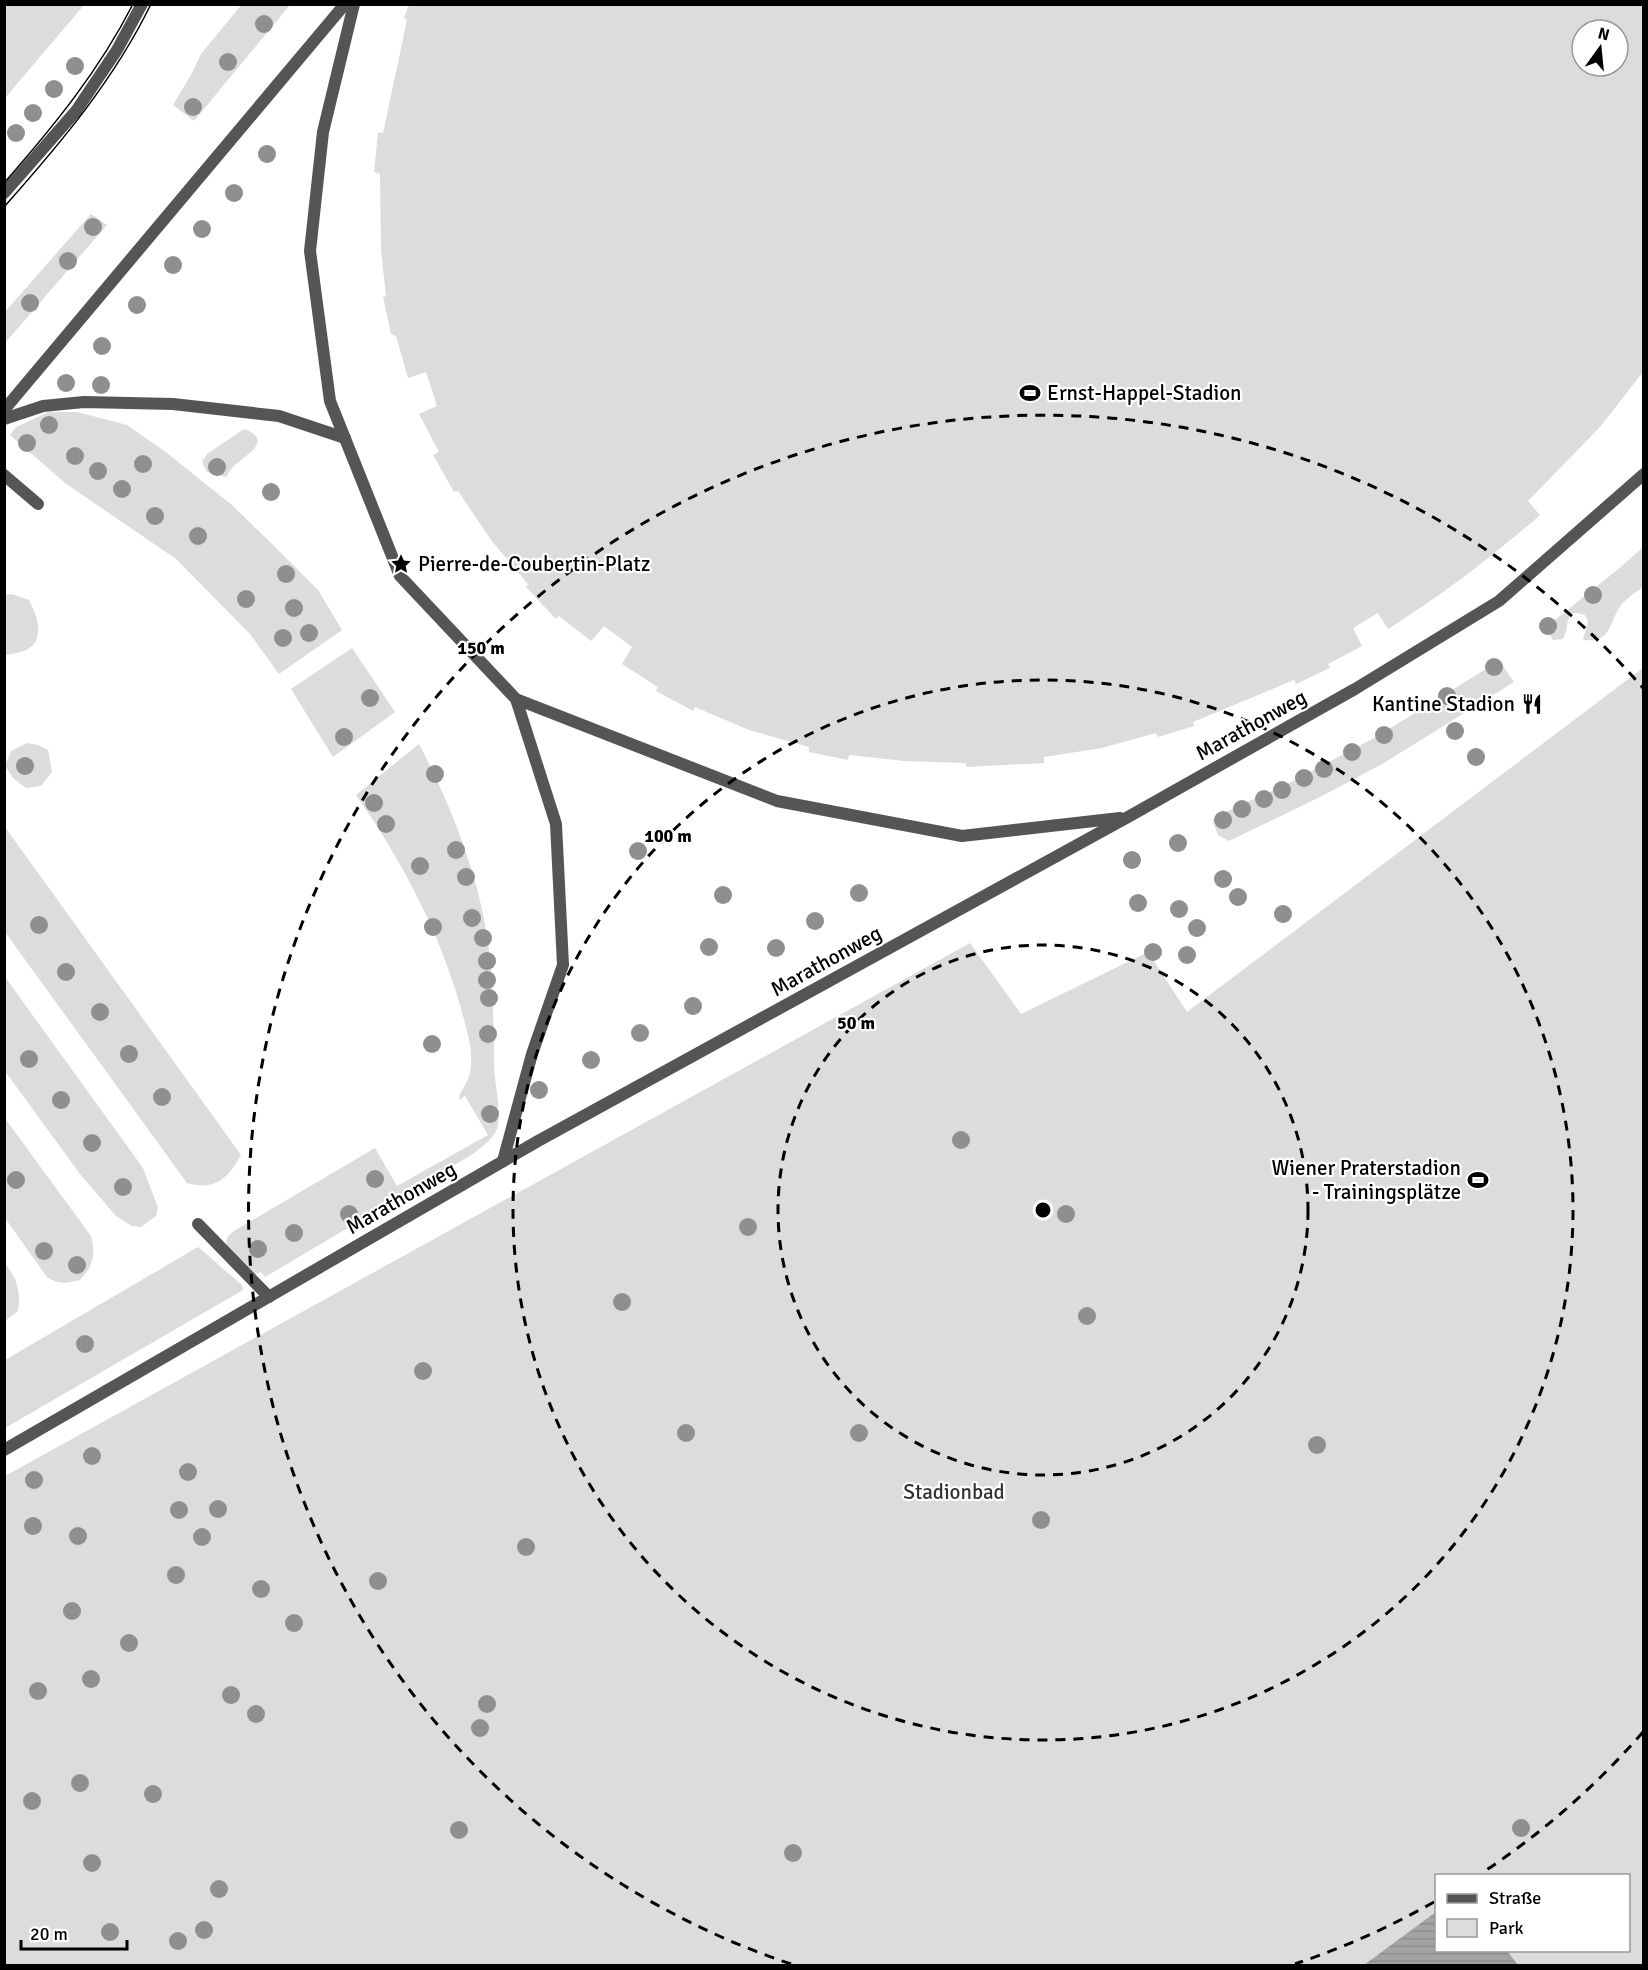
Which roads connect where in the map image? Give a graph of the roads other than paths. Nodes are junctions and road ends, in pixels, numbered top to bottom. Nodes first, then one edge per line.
1 (142, 4) edge
2 (345, 4) edge
3 (354, 4) edge
4 (4, 194) edge
5 (4, 410) edge
6 (4, 419) edge
7 (345, 438) junction
8 (1644, 474) edge
9 (4, 475) edge
10 (38, 504) dead end
11 (516, 699) junction
12 (1128, 817) junction
13 (503, 1161) junction
14 (198, 1224) dead end
15 (269, 1297) junction
16 (4, 1450) edge

1 - 4 street
2 - 5 street
3 - 7 street
6 - 7 street
7 - 11 street
8 - 12 street, Marathonweg
9 - 10 street
11 - 12 street
11 - 13 street
12 - 13 street, Marathonweg
13 - 15 street, Marathonweg
14 - 15 street
15 - 16 street, Marathonweg

